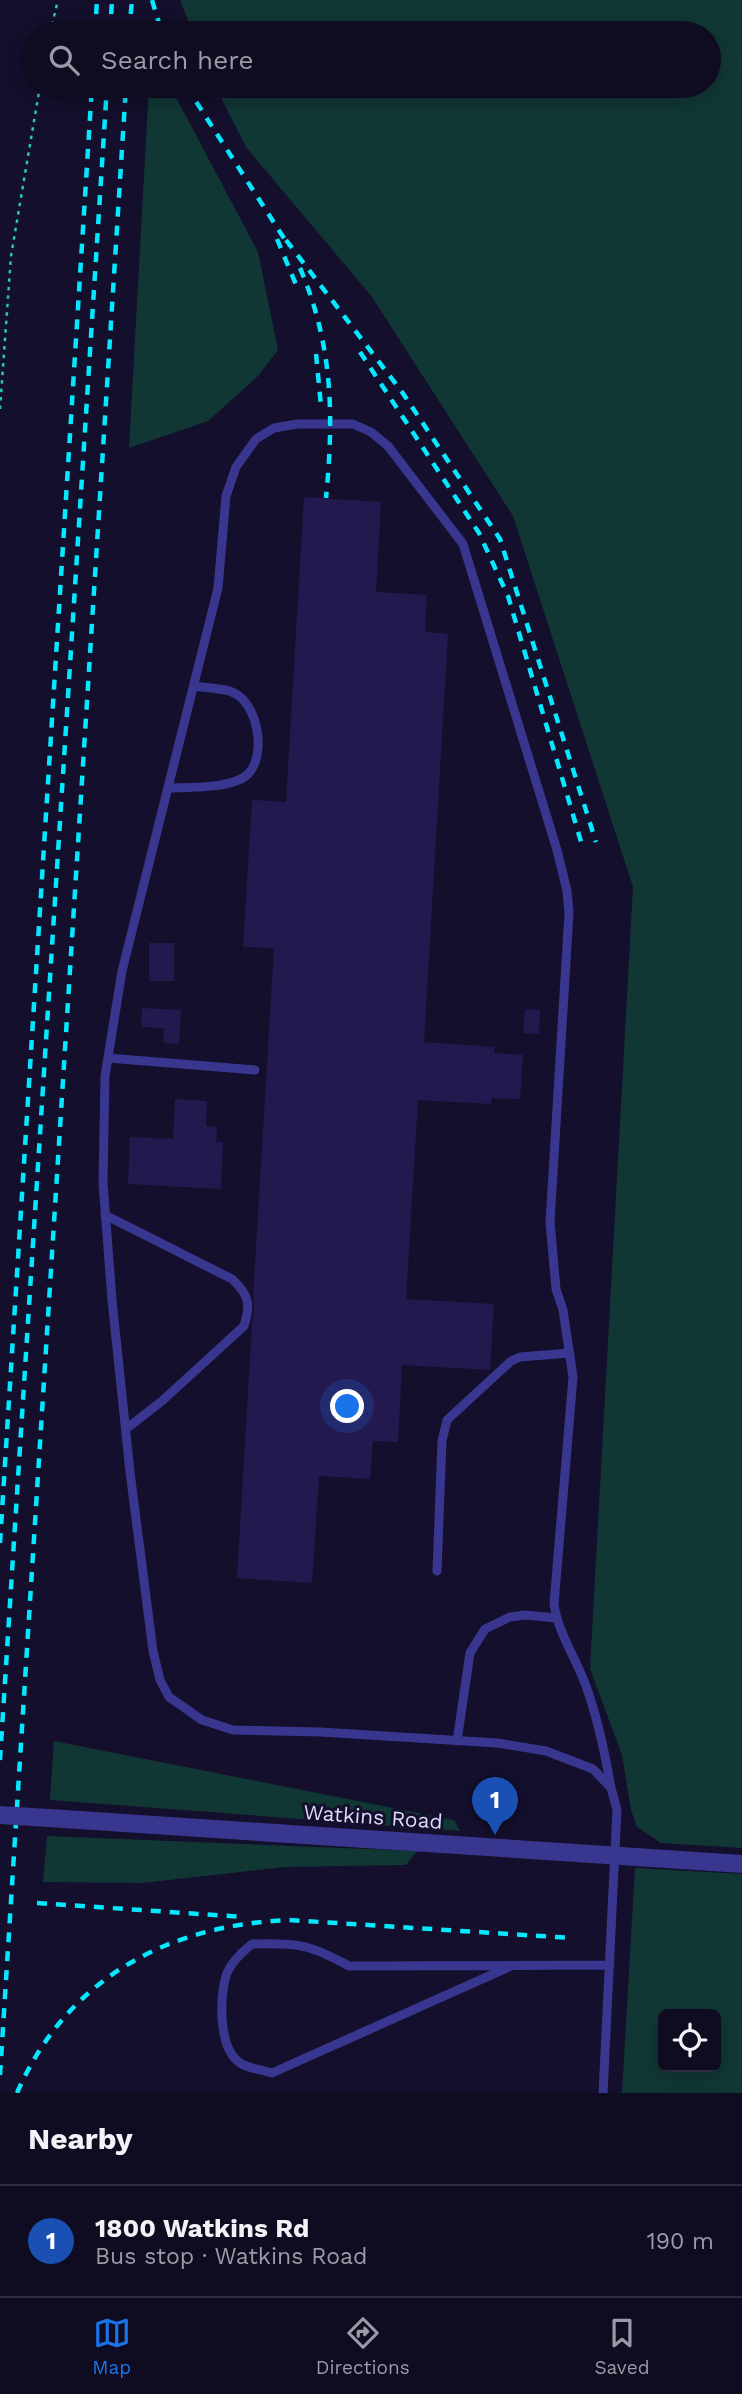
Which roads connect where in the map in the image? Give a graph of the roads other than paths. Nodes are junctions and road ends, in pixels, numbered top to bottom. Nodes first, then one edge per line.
1 (194, 686) junction
2 (168, 788) junction
3 (108, 1058) junction
4 (255, 1070) dead end
5 (106, 1215) junction
6 (570, 1353) junction
7 (126, 1429) junction
8 (437, 1571) dead end
9 (556, 1618) junction
10 (457, 1741) junction
11 (611, 1788) junction
12 (0, 1815) edge
13 (616, 1856) junction
14 (742, 1864) edge
15 (610, 1965) junction
16 (511, 1966) junction
17 (603, 2093) edge

1 - 2 lane
1 - 2 lane
1 - 6 lane
2 - 3 lane
3 - 4 lane
3 - 5 lane
5 - 7 lane
5 - 7 lane
6 - 8 lane
6 - 9 lane
7 - 10 lane
9 - 10 lane
9 - 11 lane
10 - 11 lane
11 - 13 lane
12 - 13 street, Watkins Road, bridge
13 - 14 street, Watkins Road
13 - 15 lane
15 - 16 lane
15 - 17 lane
16 - 16 lane

